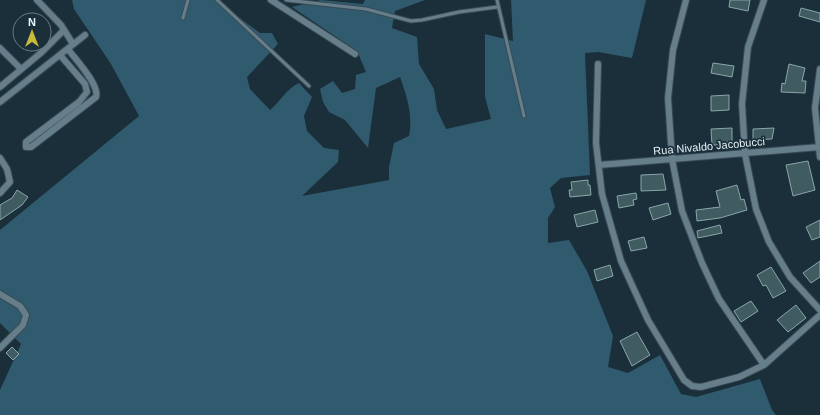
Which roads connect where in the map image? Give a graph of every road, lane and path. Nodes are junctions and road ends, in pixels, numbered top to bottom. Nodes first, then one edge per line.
1 (37, 0) edge
2 (188, 0) edge
3 (217, 0) edge
4 (271, 0) edge
5 (286, 0) edge
6 (497, 0) edge
7 (686, 0) edge
8 (764, 0) edge
9 (497, 7) junction
10 (183, 18) dead end
11 (64, 30) junction
12 (85, 35) dead end
13 (73, 44) junction
14 (0, 48) edge
15 (68, 49) junction
16 (355, 54) dead end
17 (60, 55) junction
18 (598, 64) dead end
19 (21, 69) junction
20 (820, 69) edge
21 (309, 86) dead end
22 (0, 87) edge
23 (0, 102) edge
24 (524, 116) dead end
25 (819, 148) edge
26 (745, 154) junction
27 (820, 157) edge
28 (0, 158) edge
29 (672, 159) junction
30 (599, 166) junction
31 (0, 193) edge
32 (0, 294) edge
33 (820, 310) edge
34 (820, 315) edge
35 (0, 348) edge
36 (764, 365) junction

1 - 11 street
2 - 10 lane
3 - 21 lane
4 - 16 street
5 - 9 lane
6 - 9 lane
7 - 29 street
8 - 26 street
9 - 24 lane
11 - 13 street
11 - 19 street
12 - 13 street
13 - 15 street
14 - 19 street
15 - 17 street
15 - 17 street
17 - 23 street
18 - 30 street
19 - 22 street
20 - 25 street
25 - 26 street, Rua Nivaldo Jacobucci
25 - 27 street
26 - 29 street, Rua Nivaldo Jacobucci
26 - 33 street
28 - 31 street
29 - 30 street, Rua Nivaldo Jacobucci
29 - 36 street
30 - 36 street
32 - 35 street
34 - 36 street

